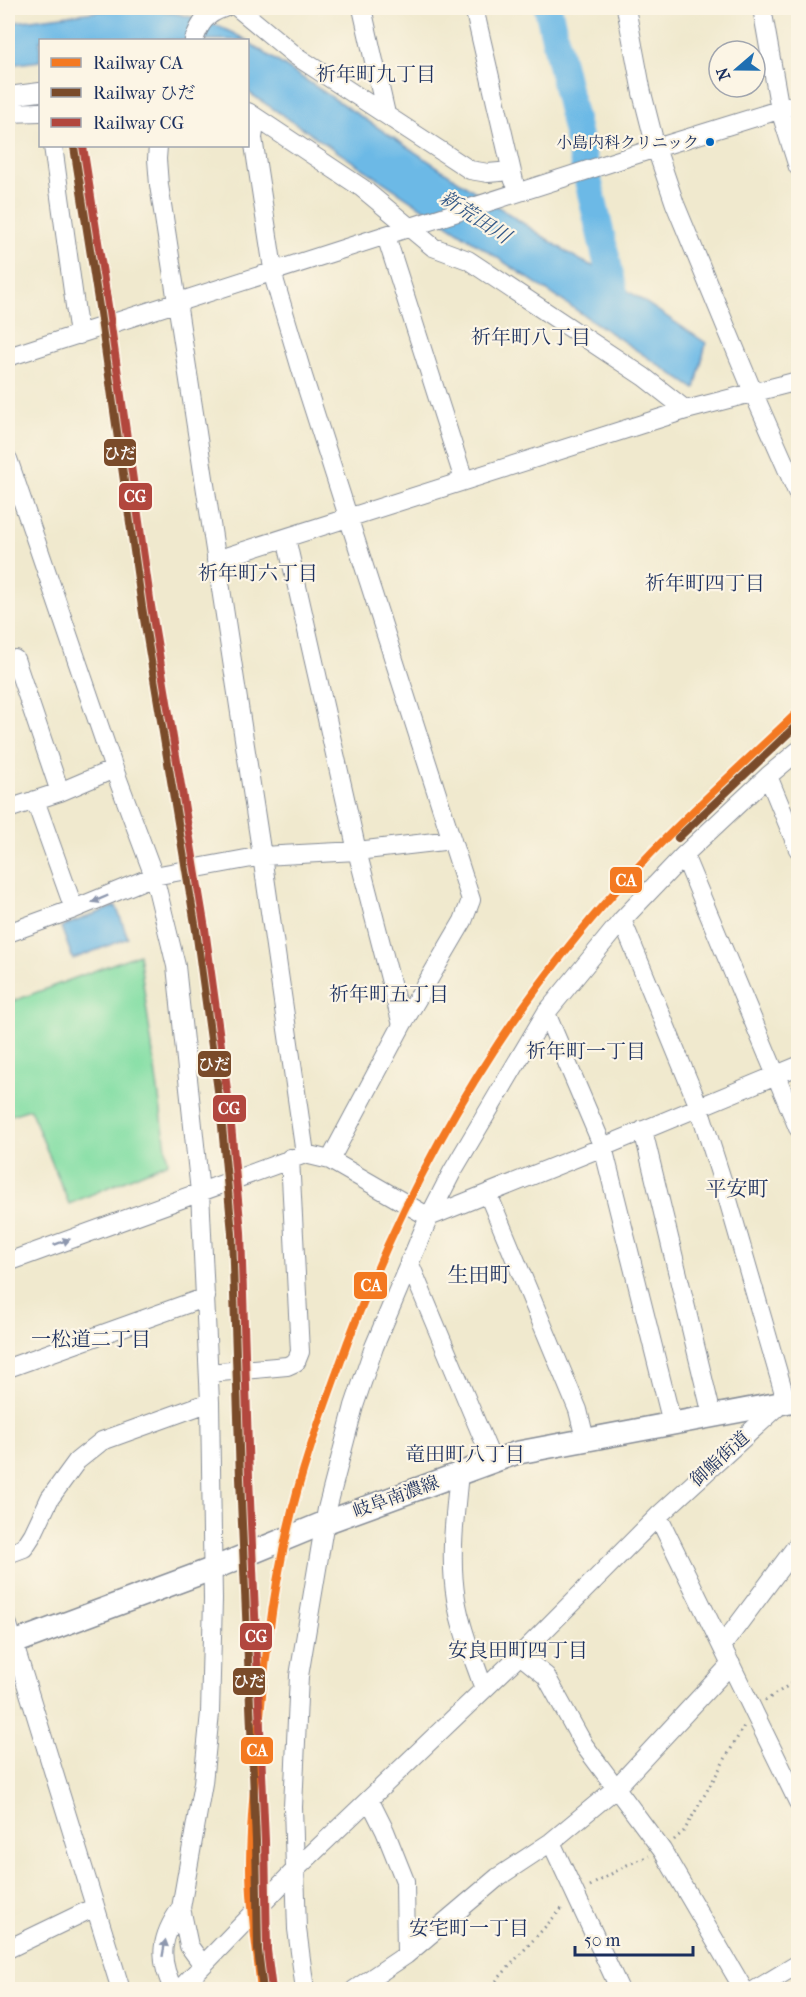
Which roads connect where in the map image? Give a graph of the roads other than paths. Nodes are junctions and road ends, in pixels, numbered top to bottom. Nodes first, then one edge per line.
1 (223, 8) edge
2 (362, 8) edge
3 (474, 8) edge
4 (626, 8) edge
5 (762, 8) edge
6 (194, 39) edge
7 (39, 92) edge
8 (8, 96) edge
9 (798, 104) edge
10 (780, 110) junction
11 (39, 112) edge
12 (8, 113) edge
13 (386, 114) junction
14 (252, 115) edge
15 (53, 147) edge
16 (158, 147) edge
17 (656, 148) junction
18 (798, 167) edge
19 (511, 171) junction
20 (516, 194) junction
21 (417, 226) junction
22 (386, 236) junction
23 (272, 273) junction
24 (177, 304) junction
25 (79, 335) junction
26 (8, 357) edge
27 (798, 381) edge
28 (753, 392) junction
29 (686, 410) junction
30 (8, 459) edge
31 (464, 480) junction
32 (798, 494) edge
33 (350, 518) junction
34 (286, 538) junction
35 (216, 560) junction
36 (8, 662) edge
37 (798, 751) edge
38 (114, 770) junction
39 (768, 776) junction
40 (60, 792) junction
41 (35, 800) junction
42 (8, 809) edge
43 (452, 840) junction
44 (798, 849) edge
45 (357, 850) junction
46 (684, 855) junction
47 (262, 856) junction
48 (154, 876) junction
49 (74, 909) junction
50 (622, 920) junction
51 (8, 933) edge
52 (546, 1013) junction
53 (402, 1025) junction
54 (798, 1066) edge
55 (777, 1075) junction
56 (699, 1107) junction
57 (798, 1128) edge
58 (643, 1130) junction
59 (603, 1147) junction
60 (298, 1156) junction
61 (330, 1160) junction
62 (200, 1192) junction
63 (488, 1194) junction
64 (429, 1217) junction
65 (8, 1262) edge
66 (409, 1262) junction
67 (206, 1297) junction
68 (8, 1368) edge
69 (208, 1373) junction
70 (791, 1395) edge
71 (210, 1402) junction
72 (709, 1403) junction
73 (670, 1417) junction
74 (584, 1433) junction
75 (490, 1455) junction
76 (459, 1473) junction
77 (326, 1516) junction
78 (658, 1516) junction
79 (798, 1544) edge
80 (8, 1554) edge
81 (212, 1562) junction
82 (9, 1635) edge
83 (722, 1646) junction
84 (520, 1655) junction
85 (731, 1664) junction
86 (484, 1689) junction
87 (615, 1789) junction
88 (369, 1799) junction
89 (798, 1802) edge
90 (551, 1842) junction
91 (295, 1870) junction
92 (95, 1907) junction
93 (181, 1908) junction
94 (8, 1946) edge
95 (406, 1955) junction
96 (798, 1964) edge
97 (203, 1965) junction
98 (121, 1989) edge
99 (174, 1989) edge
100 (179, 1989) edge
101 (305, 1989) edge
102 (354, 1989) edge
103 (620, 1989) edge
104 (744, 1989) edge
105 (755, 1989) edge

1 - 6 street
1 - 13 street
2 - 13 street
3 - 19 street
4 - 17 street
5 - 10 street
7 - 8 street
9 - 10 street
10 - 17 street
10 - 18 street
11 - 12 street
13 - 19 street
14 - 21 street
14 - 23 street
15 - 25 street
16 - 24 street
17 - 20 street
17 - 28 street
19 - 20 street
20 - 21 street
21 - 22 street
21 - 29 street
22 - 23 street
22 - 31 street
23 - 24 street
23 - 33 street
24 - 25 street
24 - 35 street
25 - 26 street
27 - 28 street
28 - 29 street
28 - 32 street
29 - 31 street
30 - 38 street
31 - 33 street
33 - 34 street
33 - 43 street
34 - 35 street
34 - 45 street
35 - 47 street
36 - 40 street
37 - 39 street
38 - 40 street
38 - 48 street
39 - 44 street
39 - 46 street
40 - 41 street
41 - 42 street
41 - 49 street
43 - 45 street
43 - 53 street
45 - 47 street
45 - 53 street
46 - 50 street
46 - 55 street
47 - 48 street
47 - 60 street
48 -> 49 street
48 - 62 street
49 - 51 street
50 - 52 street
50 - 56 street
52 - 59 street
52 - 64 street
53 - 61 street
54 - 55 street
55 - 56 street
55 - 57 street
56 - 58 street
56 - 70 street
58 - 59 street
58 - 72 street
59 - 63 street
59 - 73 street
60 - 61 street
60 - 62 street
60 - 69 street
61 - 64 street
65 -> 62 street
62 - 67 street
63 - 64 street
63 - 74 street
64 - 66 street
66 - 75 street
66 - 77 street
67 - 68 street
67 - 69 street
69 - 71 street
70 - 72 main road, 岐阜南濃線
70 - 73 main road, 岐阜南濃線
70 - 78 street, 御鮨街道
71 - 80 street
71 - 81 street
72 - 73 main road, 岐阜南濃線
73 - 74 main road, 岐阜南濃線
74 - 75 main road, 岐阜南濃線
75 - 76 main road, 岐阜南濃線
75 - 77 main road, 岐阜南濃線
76 - 77 main road, 岐阜南濃線
76 - 86 street
77 - 81 main road, 岐阜南濃線
77 - 91 street
78 - 83 street
78 - 84 street, 御鮨街道
79 - 83 street
81 - 82 main road, 岐阜南濃線
81 - 93 street
82 - 92 street
83 - 85 street
84 - 86 street, 御鮨街道
84 - 87 street
85 - 87 street
85 - 89 street
86 - 88 street, 御鮨街道
87 - 90 street
87 - 104 street
88 - 91 street, 御鮨街道
88 - 95 street
90 - 95 street
90 - 103 street
91 - 97 street
91 - 101 street
92 - 94 street
92 - 98 street
93 - 97 street
99 -> 93 street
95 - 102 street
96 - 105 street
97 - 100 street

